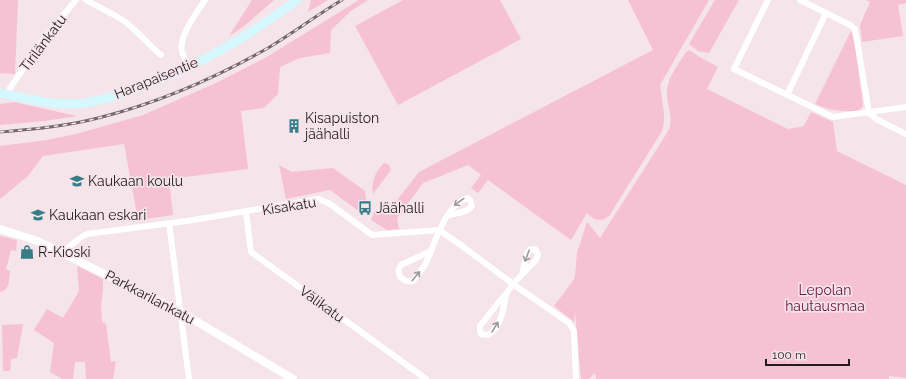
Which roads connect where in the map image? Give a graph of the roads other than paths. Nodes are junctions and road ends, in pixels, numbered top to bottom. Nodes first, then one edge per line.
1 (76, 0) edge
2 (86, 0) edge
3 (205, 0) edge
4 (297, 0) edge
5 (768, 0) edge
6 (800, 0) edge
7 (826, 13) junction
8 (162, 55) dead end
9 (188, 67) junction
10 (10, 88) dead end
11 (0, 94) edge
12 (787, 95) junction
13 (906, 107) edge
14 (869, 113) junction
15 (906, 134) edge
16 (246, 212) junction
17 (449, 215) dead end
18 (169, 223) junction
19 (0, 229) edge
20 (439, 230) junction
21 (431, 251) junction
22 (63, 252) junction
23 (522, 274) dead end
24 (513, 284) junction
25 (506, 294) junction
26 (181, 312) junction
27 (189, 379) edge
28 (293, 379) edge
29 (426, 379) edge
30 (576, 379) edge

1 - 10 street, Tirilänkatu
2 - 8 street
3 - 9 street
4 - 9 main road, Harapaisentie
5 - 12 street
6 - 7 street
7 - 12 street
7 - 14 street
9 - 11 main road, Harapaisentie
12 - 14 street
13 - 14 street
14 - 15 street
16 - 18 street, Kisakatu
16 - 20 street, Kisakatu
16 - 29 street, Välikatu
17 - 20 street
18 - 22 street, Kisakatu
18 - 26 street
19 - 22 street, Parkkarilankatu
20 - 21 street
20 - 24 street
21 -> 21 street
22 - 26 street, Parkkarilankatu
23 - 24 street
24 - 25 street
24 - 30 street
25 -> 25 street
26 - 27 street
26 - 28 street, Parkkarilankatu

